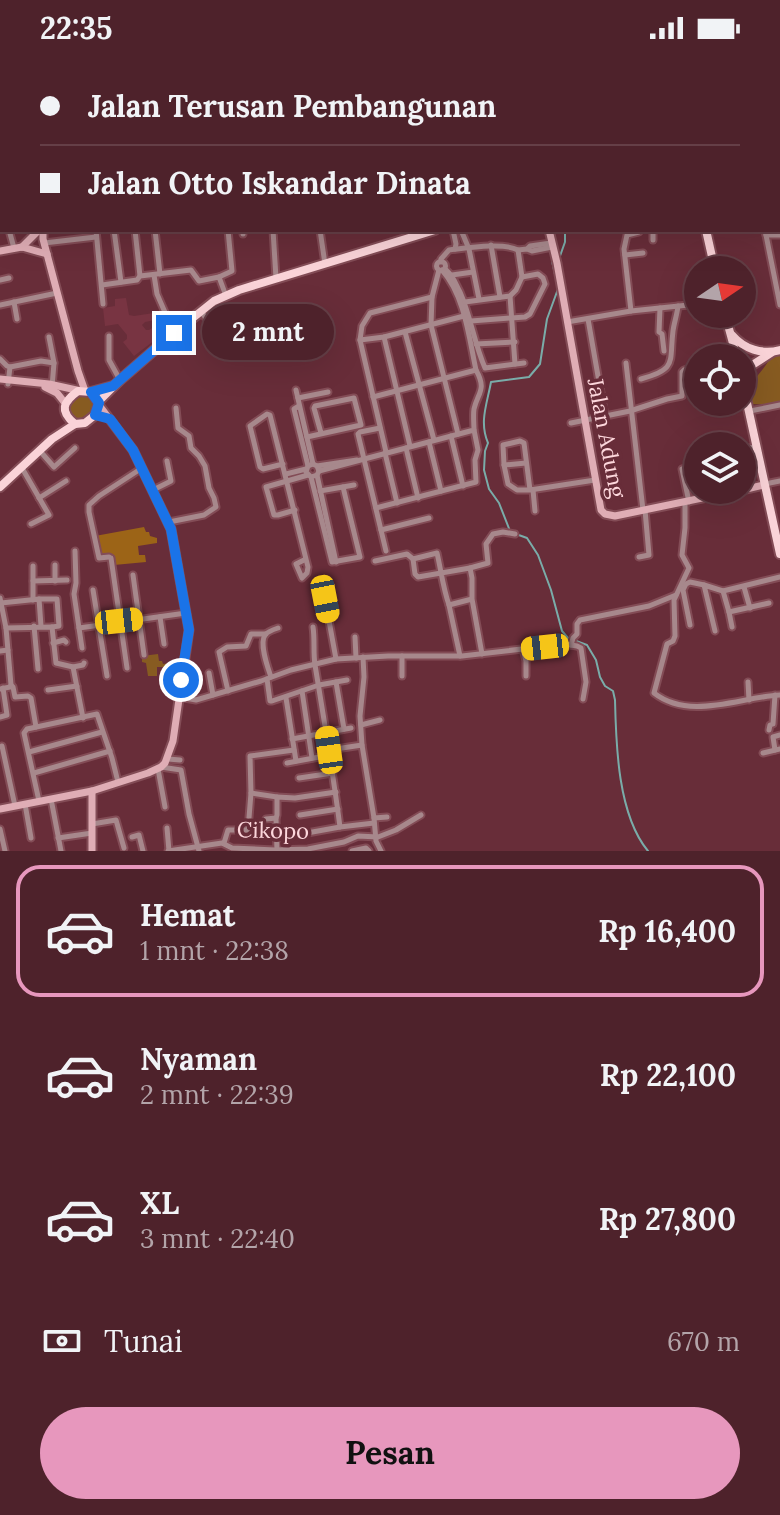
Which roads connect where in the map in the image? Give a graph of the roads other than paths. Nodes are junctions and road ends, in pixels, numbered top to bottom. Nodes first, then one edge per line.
1 (10, 232) edge
2 (38, 232) edge
3 (41, 232) edge
4 (114, 232) edge
5 (135, 232) edge
6 (155, 232) edge
7 (228, 232) edge
8 (273, 232) edge
9 (320, 232) edge
10 (428, 232) edge
11 (453, 232) edge
12 (462, 232) edge
13 (549, 232) edge
14 (639, 232) edge
15 (653, 232) edge
16 (706, 232) edge
17 (766, 233) edge
18 (96, 234) edge
19 (780, 235) edge
20 (653, 240) dead end
21 (44, 243) junction
22 (491, 245) junction
23 (552, 245) junction
24 (18, 248) junction
25 (455, 249) junction
26 (469, 249) junction
27 (518, 250) junction
28 (0, 251) edge
29 (643, 253) dead end
30 (47, 254) junction
31 (625, 255) junction
32 (712, 256) edge
33 (325, 264) junction
34 (442, 268) junction
35 (473, 272) junction
36 (157, 274) junction
37 (452, 275) junction
38 (140, 276) junction
39 (219, 277) junction
40 (522, 277) junction
41 (9, 278) dead end
42 (276, 278) junction
43 (0, 280) edge
44 (121, 282) junction
45 (102, 285) junction
46 (58, 293) junction
47 (226, 296) junction
48 (510, 296) junction
49 (432, 297) junction
50 (500, 297) junction
51 (479, 299) junction
52 (14, 302) junction
53 (465, 302) junction
54 (103, 304) dead end
55 (0, 305) edge
56 (684, 305) edge
57 (780, 305) edge
58 (678, 306) junction
59 (660, 308) junction
60 (201, 311) junction
61 (631, 311) junction
62 (464, 316) junction
63 (511, 318) junction
64 (17, 319) dead end
65 (588, 319) junction
66 (471, 321) junction
67 (567, 322) junction
68 (431, 325) junction
69 (730, 328) edge
70 (405, 332) junction
71 (174, 333) junction
72 (732, 335) junction
73 (109, 336) dead end
74 (49, 337) dead end
75 (384, 337) junction
76 (360, 340) junction
77 (515, 342) junction
78 (476, 344) junction
79 (733, 344) edge
80 (742, 344) edge
81 (228, 351) dead end
82 (664, 351) dead end
83 (776, 351) edge
84 (756, 352) edge
85 (762, 354) junction
86 (0, 359) edge
87 (756, 359) edge
88 (54, 363) junction
89 (524, 363) dead end
90 (626, 363) dead end
91 (515, 364) junction
92 (10, 367) junction
93 (476, 370) junction
94 (684, 370) edge
95 (444, 379) junction
96 (641, 379) dead end
97 (4, 382) edge
98 (116, 383) junction
99 (420, 384) junction
100 (55, 389) junction
101 (296, 390) dead end
102 (397, 390) junction
103 (82, 391) junction
104 (328, 392) dead end
105 (373, 397) junction
106 (298, 398) junction
107 (65, 403) junction
108 (98, 404) junction
109 (780, 405) edge
110 (299, 406) junction
111 (176, 408) dead end
112 (756, 410) edge
113 (630, 411) junction
114 (95, 415) junction
115 (605, 416) junction
116 (67, 417) junction
117 (110, 419) junction
118 (585, 421) junction
119 (571, 423) dead end
120 (75, 424) junction
121 (380, 428) junction
122 (474, 430) junction
123 (321, 433) junction
124 (455, 435) junction
125 (307, 437) junction
126 (52, 439) junction
127 (432, 441) junction
128 (408, 447) junction
129 (756, 447) edge
130 (75, 448) dead end
131 (39, 452) junction
132 (385, 453) junction
133 (361, 459) junction
134 (167, 461) dead end
135 (526, 463) junction
136 (283, 464) junction
137 (504, 465) junction
138 (22, 468) junction
139 (142, 468) junction
140 (312, 470) junction
141 (287, 477) junction
142 (595, 480) junction
143 (66, 481) dead end
144 (780, 481) edge
145 (354, 485) dead end
146 (764, 485) junction
147 (463, 486) junction
148 (0, 487) edge
149 (343, 487) junction
150 (756, 487) edge
151 (153, 490) junction
152 (531, 490) junction
153 (320, 491) junction
154 (441, 492) junction
155 (39, 498) junction
156 (418, 498) junction
157 (397, 503) junction
158 (684, 503) edge
159 (687, 504) edge
160 (376, 508) junction
161 (295, 510) junction
162 (535, 511) dead end
163 (644, 511) junction
164 (429, 518) dead end
165 (324, 520) junction
166 (169, 522) junction
167 (31, 524) dead end
168 (381, 530) junction
169 (515, 534) dead end
170 (75, 551) dead end
171 (386, 551) dead end
172 (780, 554) edge
173 (639, 557) dead end
174 (306, 559) dead end
175 (413, 559) junction
176 (375, 561) dead end
177 (55, 565) dead end
178 (33, 566) dead end
179 (470, 568) junction
180 (441, 572) junction
181 (133, 575) dead end
182 (780, 577) edge
183 (67, 580) dead end
184 (33, 581) junction
185 (55, 581) junction
186 (704, 585) junction
187 (744, 587) junction
188 (93, 590) dead end
189 (723, 591) junction
190 (676, 595) junction
191 (325, 599) dead end
192 (472, 599) junction
193 (1, 600) edge
194 (36, 600) junction
195 (769, 603) dead end
196 (449, 605) junction
197 (750, 608) junction
198 (729, 612) junction
199 (187, 613) junction
200 (160, 617) junction
201 (139, 619) junction
202 (119, 621) junction
203 (99, 625) junction
204 (690, 625) dead end
205 (38, 626) junction
206 (52, 627) junction
207 (313, 627) dead end
208 (732, 627) dead end
209 (6, 628) junction
210 (79, 628) junction
211 (278, 628) dead end
212 (715, 631) dead end
213 (266, 634) junction
214 (355, 637) dead end
215 (66, 642) dead end
216 (572, 642) junction
217 (53, 643) junction
218 (164, 644) dead end
219 (82, 648) dead end
220 (523, 649) junction
221 (8, 650) junction
222 (0, 651) edge
223 (482, 654) junction
224 (144, 655) dead end
225 (402, 656) junction
226 (460, 656) junction
227 (360, 658) junction
228 (336, 659) junction
229 (84, 663) dead end
230 (315, 663) junction
231 (73, 667) junction
232 (127, 668) dead end
233 (38, 669) dead end
234 (209, 673) dead end
235 (107, 676) dead end
236 (402, 676) dead end
237 (526, 676) dead end
238 (269, 678) junction
239 (347, 680) dead end
240 (336, 682) junction
241 (748, 682) dead end
242 (11, 685) junction
243 (319, 685) junction
244 (77, 686) junction
245 (1, 689) edge
246 (48, 690) dead end
247 (228, 691) junction
248 (302, 691) junction
249 (213, 695) junction
250 (778, 695) edge
251 (179, 697) junction
252 (286, 698) junction
253 (583, 699) dead end
254 (749, 700) junction
255 (4, 716) edge
256 (83, 718) junction
257 (380, 720) dead end
258 (361, 725) junction
259 (36, 727) junction
260 (351, 728) dead end
261 (344, 729) junction
262 (769, 730) dead end
263 (102, 732) junction
264 (327, 732) junction
265 (780, 735) edge
266 (309, 736) junction
267 (292, 739) junction
268 (362, 745) junction
269 (2, 746) edge
270 (294, 750) junction
271 (777, 750) edge
272 (110, 751) junction
273 (29, 752) junction
274 (330, 753) junction
275 (763, 753) dead end
276 (312, 758) junction
277 (168, 759) junction
278 (180, 760) dead end
279 (296, 761) junction
280 (287, 763) dead end
281 (160, 768) junction
282 (34, 773) junction
283 (333, 773) junction
284 (299, 778) dead end
285 (118, 783) junction
286 (92, 791) junction
287 (336, 792) junction
288 (251, 793) junction
289 (277, 797) junction
290 (51, 799) junction
291 (39, 801) junction
292 (25, 804) junction
293 (15, 806) junction
294 (165, 807) dead end
295 (0, 809) edge
296 (338, 809) junction
297 (300, 815) dead end
298 (421, 815) dead end
299 (387, 817) dead end
300 (276, 818) junction
301 (266, 819) dead end
302 (374, 820) junction
303 (340, 827) junction
304 (92, 828) junction
305 (167, 828) dead end
306 (0, 829) edge
307 (307, 833) dead end
308 (132, 837) dead end
309 (375, 837) junction
310 (31, 838) dead end
311 (58, 838) junction
312 (224, 843) junction
313 (124, 848) dead end
314 (198, 849) edge
315 (303, 850) edge
316 (5, 851) edge
317 (61, 851) edge
318 (92, 851) edge
319 (143, 851) edge
320 (169, 851) edge
321 (277, 851) edge
322 (352, 851) edge
323 (369, 851) edge
324 (381, 851) edge

1 - 24 street
2 - 24 main road
3 - 21 main road
4 - 44 street
5 - 38 street
6 - 36 street
7 - 39 street
8 - 42 street
9 - 33 street
10 - 33 main road
11 - 25 street
12 - 26 street
13 - 23 main road, Jalan Adung
14 - 31 street
15 - 20 street
16 - 32 main road
17 - 19 street
17 - 57 street
18 - 21 street
18 - 45 street
21 - 30 main road
22 - 26 street
22 - 27 street
22 - 50 street
23 - 27 street
23 - 67 main road, Jalan Adung
24 - 28 main road
24 - 30 main road
25 - 26 street
25 - 34 street
26 - 35 street
27 - 40 street
29 - 31 street
30 - 46 main road
31 - 61 street
33 - 42 main road
34 - 37 street
34 - 49 street
34 - 62 street
35 - 37 street
35 - 51 street
36 - 38 street
36 - 39 street
36 - 71 street
37 - 53 street
38 - 44 street
39 - 47 street
40 - 48 street
40 - 63 street
41 - 43 street
42 - 47 main road
44 - 45 street
45 - 54 street
46 - 52 street
46 - 103 main road
47 - 60 main road
48 - 50 street
48 - 63 street
49 - 68 street
49 - 76 street
50 - 51 street
51 - 53 street
52 - 55 street
52 - 64 street
53 - 66 street
56 - 58 street
58 - 59 street
58 - 96 street
59 - 61 street
59 - 82 street
60 - 71 main road
60 - 81 street
61 - 65 street
62 - 68 street
62 - 93 street
63 - 66 street
63 - 77 street
65 - 67 street
65 - 115 street
66 - 78 street
67 - 118 main road, Jalan Adung
68 - 70 street
68 - 95 street
69 - 72 main road
70 - 75 street
70 - 99 street
71 - 98 main road
72 - 79 main road
72 - 80 main road
73 - 98 street
74 - 88 street
75 - 76 street
75 - 102 street
76 - 105 street
77 - 78 street
77 - 91 street
78 - 91 street
83 - 85 main road
84 - 85 main road
85 - 87 main road
86 - 92 street
88 - 92 street
88 - 100 street
89 - 91 street
90 - 113 street
92 - 97 street
93 - 95 street
93 - 122 street
94 - 113 street
95 - 99 street
95 - 124 street
97 - 100 main road
98 - 103 main road
98 - 108 main road
99 - 102 street
99 - 127 street
100 - 103 main road
100 - 107 main road
101 - 106 street
102 - 105 street
102 - 128 street
103 - 107 main road
103 - 108 main road
104 - 106 street
105 - 121 street
106 - 110 street
107 - 116 main road
108 - 114 main road
108 - 117 main road
109 - 112 street
110 - 125 street
110 - 140 street
111 - 166 street
113 - 115 street
113 - 163 street
114 - 117 main road
114 - 120 main road
115 - 118 street
116 - 120 main road
116 - 126 main road
117 - 139 main road
118 - 119 street
118 - 142 main road, Jalan Adung
120 - 126 main road
121 - 132 street
121 - 133 street
122 - 124 street
122 - 147 street
123 - 123 street
123 - 125 street
124 - 127 street
124 - 147 street
125 - 140 street
126 - 131 main road
127 - 128 street
127 - 154 street
128 - 132 street
128 - 156 street
129 - 146 main road
130 - 131 street
131 - 138 main road
132 - 133 street
132 - 157 street
133 - 140 street
133 - 160 street
134 - 151 street
135 - 137 street
135 - 137 street
135 - 152 street
136 - 136 street
136 - 141 street
137 - 152 street
138 - 148 main road
138 - 155 street
139 - 151 main road
139 - 202 street
140 - 141 street
140 - 153 street
140 - 165 street
141 - 161 street
141 - 161 street
142 - 152 street
142 - 163 main road, Jalan Adung
143 - 155 street
144 - 146 street
145 - 149 street
146 - 150 main road, Jalan Adung
146 - 172 main road
147 - 154 street
149 - 153 street
149 - 165 street
151 - 166 main road
152 - 162 street
153 - 165 street
154 - 156 street
155 - 167 street
156 - 157 street
157 - 160 street
158 - 163 main road, Jalan Adung
159 - 190 street
160 - 168 street
161 - 174 street
163 - 173 street
164 - 168 street
166 - 199 main road
168 - 171 street
169 - 179 street
170 - 210 street
175 - 176 street
175 - 180 street
175 - 180 street
177 - 185 street
178 - 184 street
179 - 180 street
179 - 192 street
180 - 196 street
181 - 201 street
182 - 187 street
183 - 185 street
184 - 185 street
184 - 194 street
186 - 189 street
186 - 204 street
186 - 212 street
187 - 189 street
187 - 197 street
188 - 203 street
189 - 198 street
190 - 216 street
190 - 254 street
191 - 228 street
192 - 196 street
192 - 223 street
193 - 194 street
193 - 209 street
194 - 205 street
194 - 206 street
195 - 197 street
196 - 226 street
197 - 198 street
198 - 208 street
199 - 200 street
199 - 251 main road
200 - 201 street
200 - 218 street
201 - 202 street
201 - 224 street
202 - 203 street
202 - 232 street
203 - 210 street
203 - 235 street
205 - 206 street
205 - 209 street
205 - 233 street
206 - 217 street
207 - 230 street
209 - 221 street
210 - 219 street
211 - 213 street
213 - 238 street
213 - 247 street
214 - 227 street
215 - 217 street
216 - 220 street
216 - 253 street
217 - 231 street
220 - 223 street
220 - 237 street
221 - 222 street
221 - 242 street
223 - 226 street
225 - 226 street
225 - 227 street
225 - 236 street
227 - 228 street
227 - 258 street
228 - 230 street
229 - 231 street
230 - 238 street
230 - 243 street
231 - 244 street
234 - 249 street
238 - 247 street
238 - 252 street
239 - 240 street
240 - 243 street
240 - 261 street
241 - 254 street
242 - 245 street
242 - 259 street
243 - 248 street
243 - 264 street
244 - 246 street
244 - 256 street
245 - 255 street
247 - 249 street
248 - 252 street
248 - 266 street
249 - 251 street
250 - 254 street
250 - 262 street
251 - 277 main road
252 - 267 street
256 - 259 street
256 - 263 street
257 - 258 street
258 - 268 street
259 - 273 street
260 - 261 street
261 - 264 street
263 - 272 street
263 - 273 street
264 - 266 street
264 - 274 street
265 - 271 street
266 - 267 street
266 - 276 street
267 - 270 street
268 - 274 street
268 - 302 street
269 - 293 street
270 - 279 street
270 - 288 street
271 - 275 street
272 - 282 street
272 - 285 street
273 - 282 street
274 - 276 street
274 - 283 street
276 - 279 street
277 - 278 street
277 - 281 main road
279 - 280 street
281 - 285 main road
281 - 294 street
281 - 314 street
282 - 291 street
283 - 284 street
283 - 287 street
285 - 286 main road
286 - 290 main road
286 - 304 main road
287 - 289 street
287 - 296 street
288 - 289 street
288 - 312 street
289 - 300 street
290 - 291 main road
290 - 311 street
291 - 292 main road
292 - 293 main road
292 - 310 street
293 - 295 main road
296 - 297 street
296 - 303 street
298 - 309 street, Cikopo
299 - 302 street
300 - 301 street
300 - 321 street
302 - 303 street
302 - 309 street
303 - 307 street
304 - 311 street
304 - 313 street
304 - 318 main road
305 - 320 street
306 - 316 street
308 - 319 street
309 - 315 street, Cikopo
309 - 324 street
311 - 317 street
312 - 314 street, Cikopo
312 - 321 street, Cikopo
314 - 320 street, Cikopo
315 - 321 street, Cikopo
322 - 323 street

